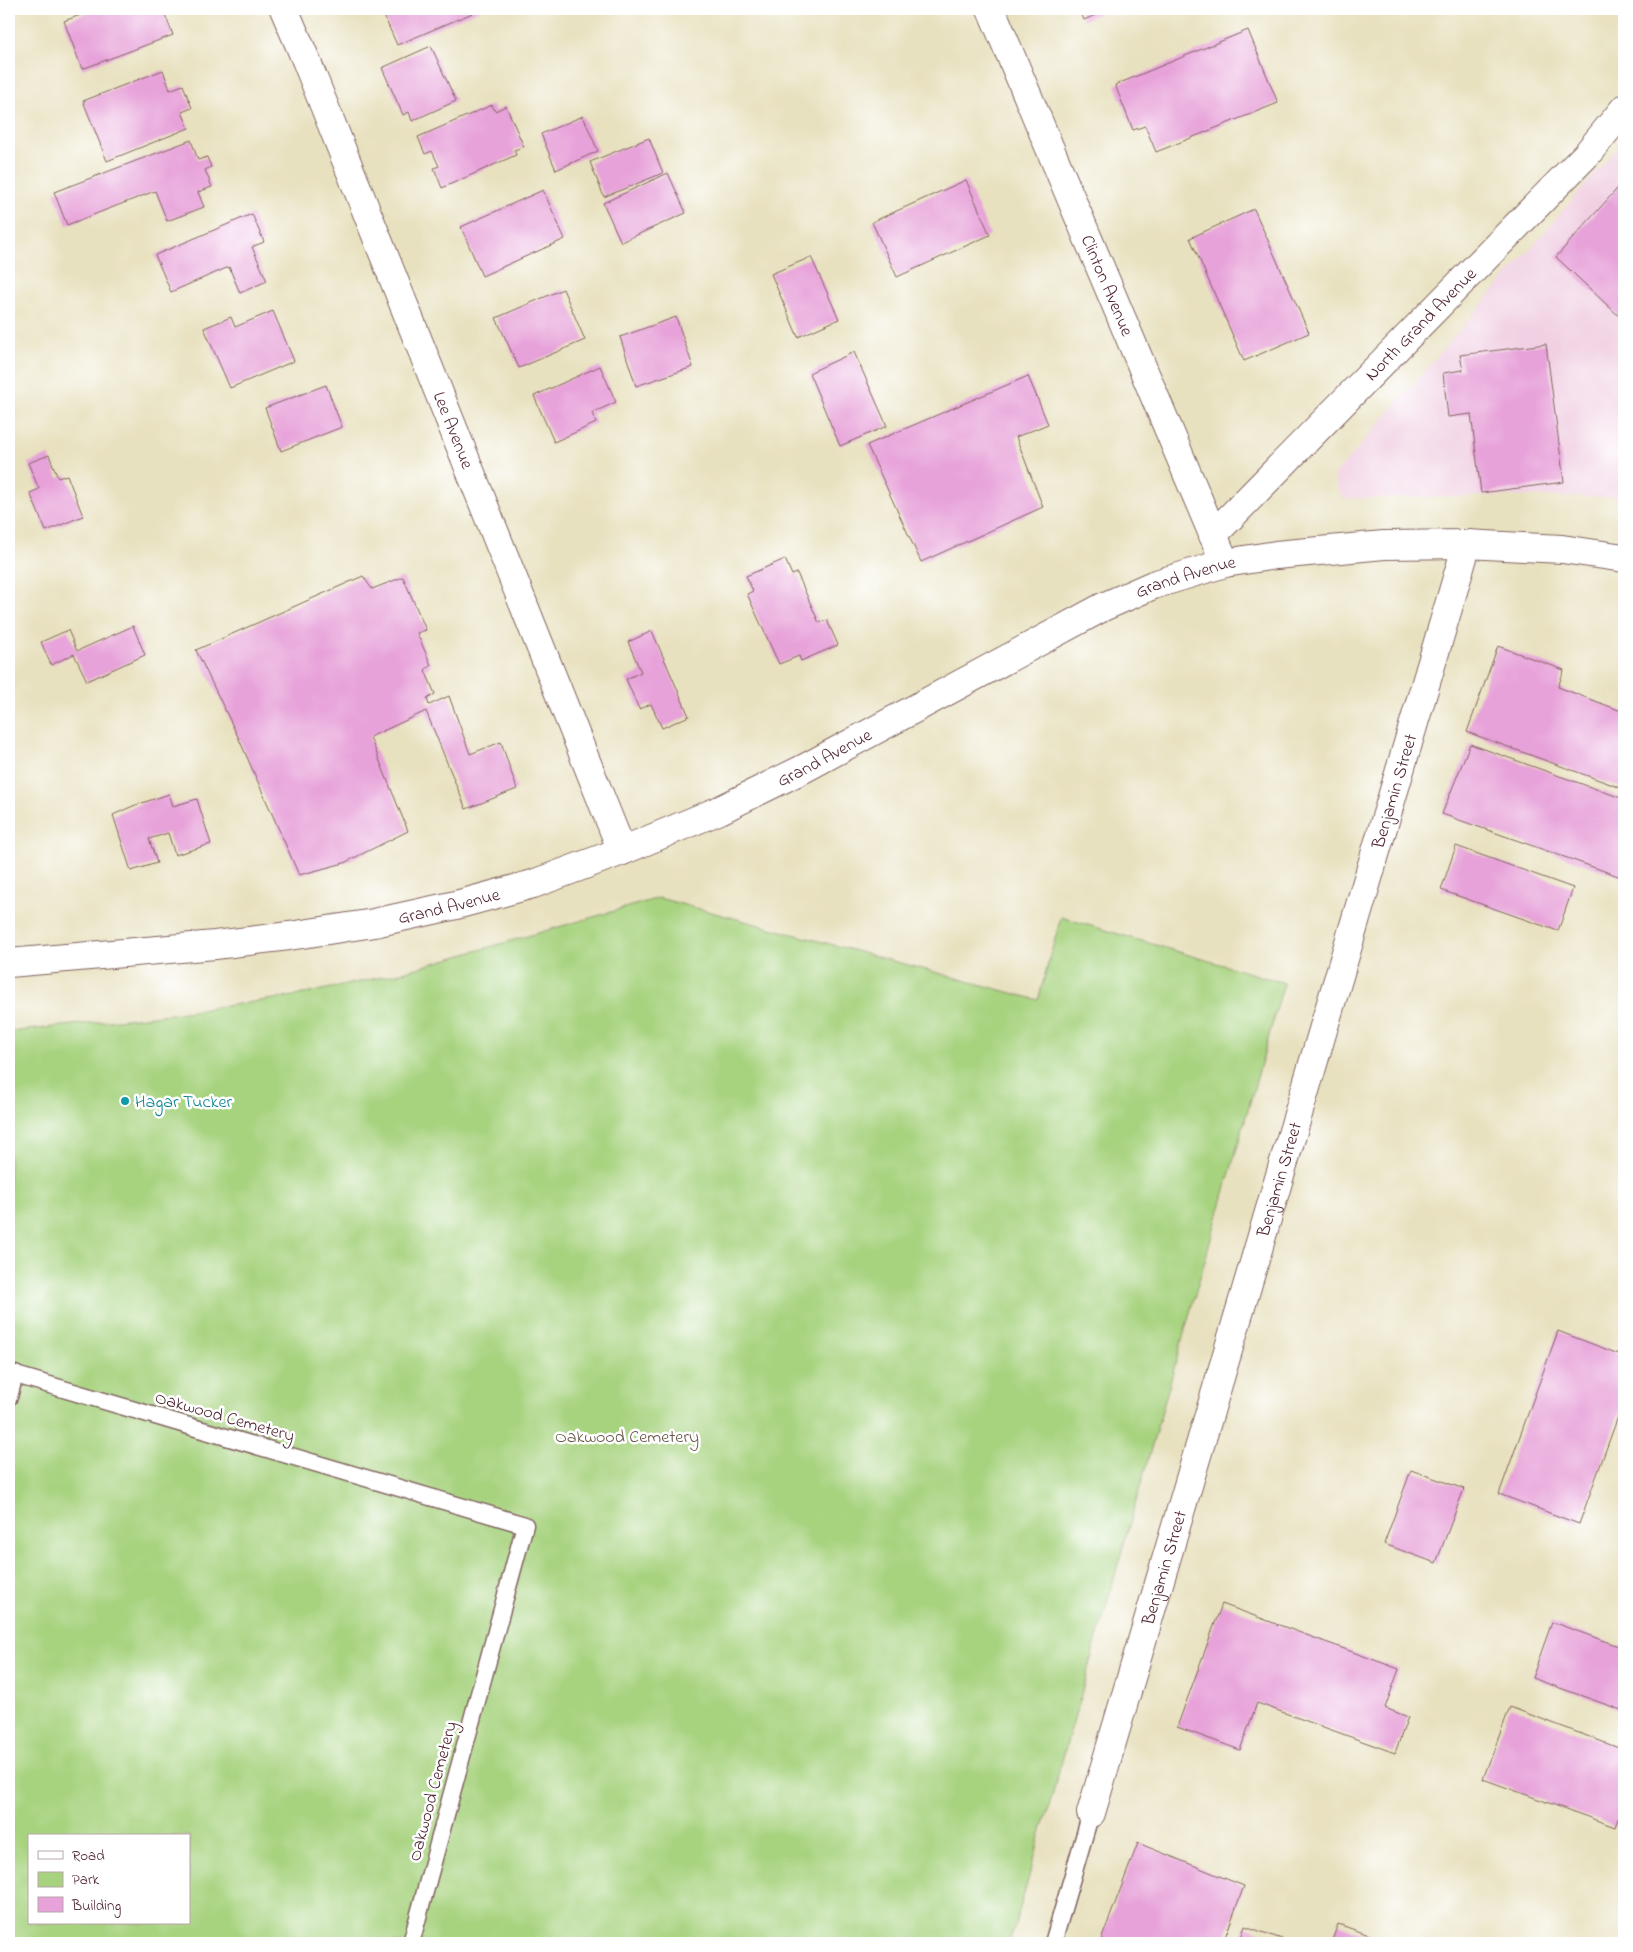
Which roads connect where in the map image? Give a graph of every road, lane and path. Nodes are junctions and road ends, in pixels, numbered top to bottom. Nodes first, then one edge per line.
1 (284, 9) edge
2 (991, 9) edge
3 (1624, 109) edge
4 (1213, 535) junction
5 (1467, 544) junction
6 (1624, 558) edge
7 (1225, 563) junction
8 (622, 851) junction
9 (9, 963) edge
10 (12, 1374) edge
11 (9, 1397) edge
12 (1091, 1814) joint
13 (411, 1943) edge
14 (1053, 1943) edge

1 - 8 street, Lee Avenue
2 - 4 street, Clinton Avenue
3 - 4 street, North Grand Avenue
4 - 7 street, Clinton Avenue
5 - 6 street, Grand Avenue
5 - 7 street, Grand Avenue
5 - 12 street, Benjamin Street
7 - 8 street, Grand Avenue
8 - 9 street, Grand Avenue
10 - 11 lane, Oakwood Cemetery
10 - 13 lane, Oakwood Cemetery
12 - 14 lane

